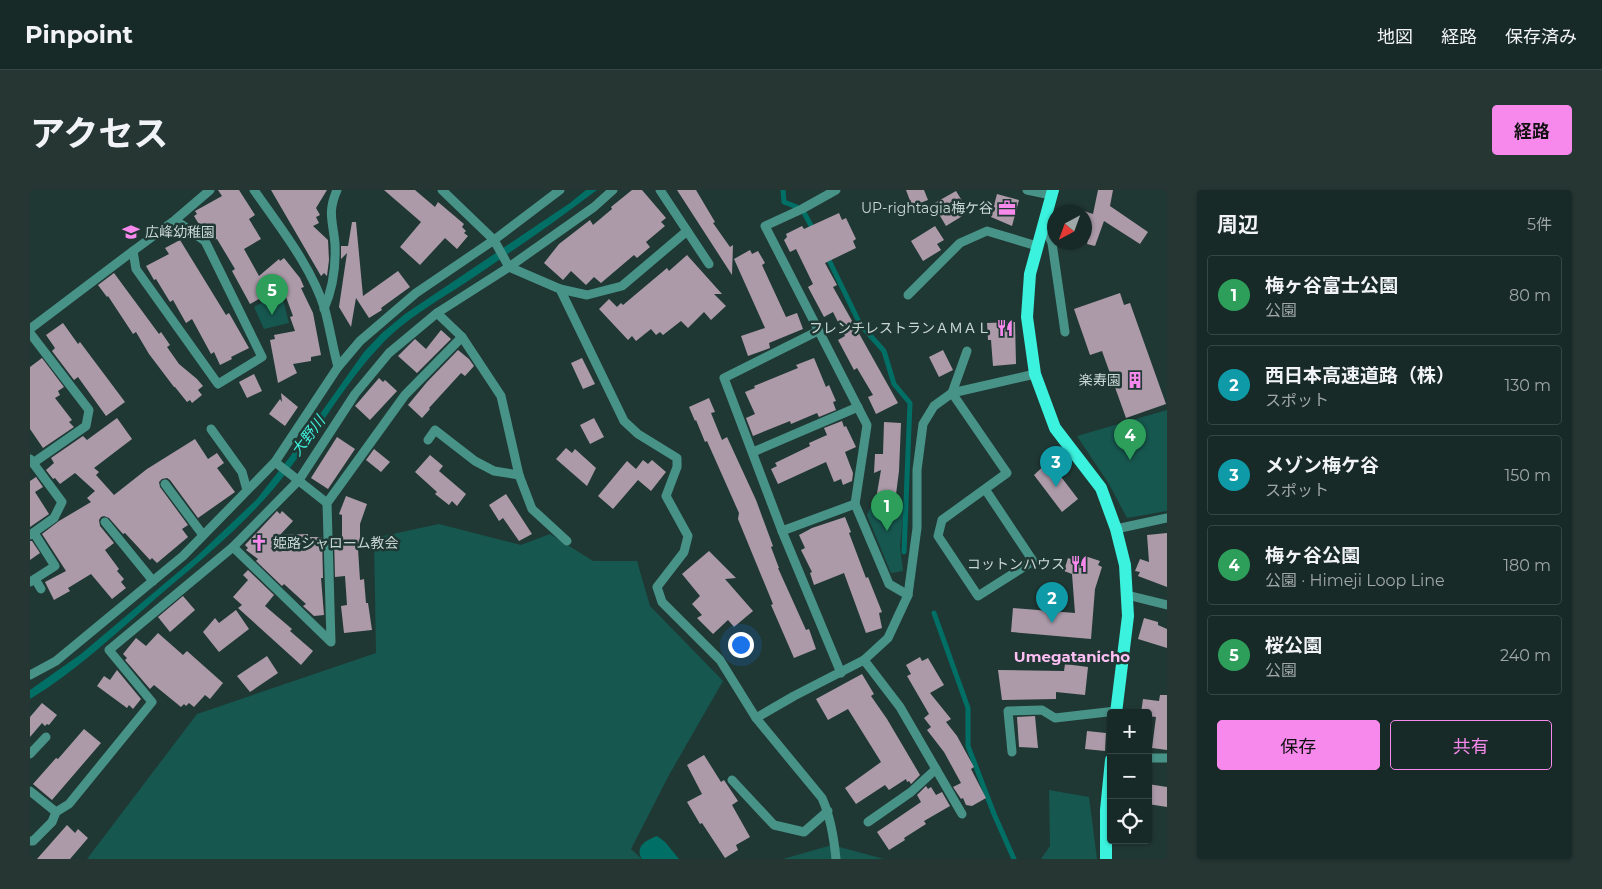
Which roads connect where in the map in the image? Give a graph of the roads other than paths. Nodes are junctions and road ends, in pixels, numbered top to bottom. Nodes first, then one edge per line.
1 (210, 190) edge
2 (254, 190) edge
3 (337, 190) edge
4 (442, 190) edge
5 (560, 190) edge
6 (613, 190) edge
7 (660, 190) edge
8 (836, 190) edge
9 (1027, 190) edge
10 (1052, 192) edge
11 (175, 220) junction
12 (1042, 223) junction
13 (687, 231) junction
14 (494, 240) junction
15 (1037, 246) junction
16 (133, 251) junction
17 (709, 264) dead end
18 (509, 267) junction
19 (560, 289) junction
20 (908, 295) dead end
21 (324, 309) junction
22 (437, 313) junction
23 (30, 331) edge
24 (818, 331) junction
25 (1065, 332) dead end
26 (462, 337) junction
27 (967, 351) dead end
28 (338, 367) junction
29 (1035, 374) junction
30 (952, 393) junction
31 (858, 407) junction
32 (210, 429) dead end
33 (428, 440) dead end
34 (753, 452) junction
35 (32, 460) edge
36 (275, 462) junction
37 (519, 475) junction
38 (299, 480) junction
39 (165, 484) dead end
40 (985, 489) dead end
41 (247, 490) junction
42 (327, 503) junction
43 (855, 504) junction
44 (1167, 518) edge
45 (105, 522) dead end
46 (1116, 529) junction
47 (782, 531) junction
48 (32, 534) edge
49 (203, 535) junction
50 (567, 541) dead end
51 (233, 547) junction
52 (32, 581) edge
53 (153, 581) junction
54 (41, 589) dead end
55 (908, 595) junction
56 (1127, 595) junction
57 (1167, 605) edge
58 (864, 660) junction
59 (841, 673) junction
60 (30, 675) edge
61 (1116, 709) edge
62 (1107, 713) edge
63 (756, 718) junction
64 (46, 737) dead end
65 (1012, 752) dead end
66 (30, 754) edge
67 (1152, 758) edge
68 (1167, 758) edge
69 (936, 769) junction
70 (732, 780) dead end
71 (30, 791) edge
72 (1107, 799) edge
73 (828, 811) junction
74 (56, 812) junction
75 (962, 814) dead end
76 (868, 822) dead end
77 (30, 841) edge
78 (836, 859) edge
79 (1106, 859) edge

1 - 11 street
2 - 21 street
3 - 21 street
4 - 14 street
5 - 14 street
6 - 18 street
7 - 13 street
8 - 24 street
9 - 10 street
10 - 12 main road
11 - 16 street
11 - 16 street
12 - 15 main road
12 - 25 street
13 - 17 street
13 - 19 street
14 - 18 street
14 - 28 street
15 - 20 street
15 - 29 main road
16 - 23 street
18 - 19 street
18 - 22 street
19 - 63 street
21 - 28 street
22 - 26 street
22 - 38 street
23 - 35 street
24 - 31 street
24 - 34 street
26 - 37 street
26 - 42 street
27 - 30 street
28 - 36 street
29 - 30 street
29 - 46 main road
30 - 40 street
30 - 55 street
31 - 34 street
31 - 43 street
32 - 41 street
33 - 37 street
34 - 47 street
35 - 48 street
36 - 38 street
36 - 41 street
37 - 50 street
38 - 42 street
38 - 51 street
39 - 49 street
41 - 49 street
42 - 51 street
43 - 47 street
43 - 55 street
44 - 46 street
45 - 53 street
46 - 56 main road
47 - 59 street
48 - 52 street
49 - 53 street
51 - 74 street
52 - 54 street
53 - 60 street
55 - 58 street
56 - 57 street
56 - 61 main road
58 - 59 street
58 - 69 street
59 - 63 street
62 - 65 street
63 - 73 street
64 - 66 street
67 - 68 street
69 - 75 street
69 - 76 street
70 - 73 street
71 - 74 street
72 - 79 main road
73 - 78 street
74 - 77 street

